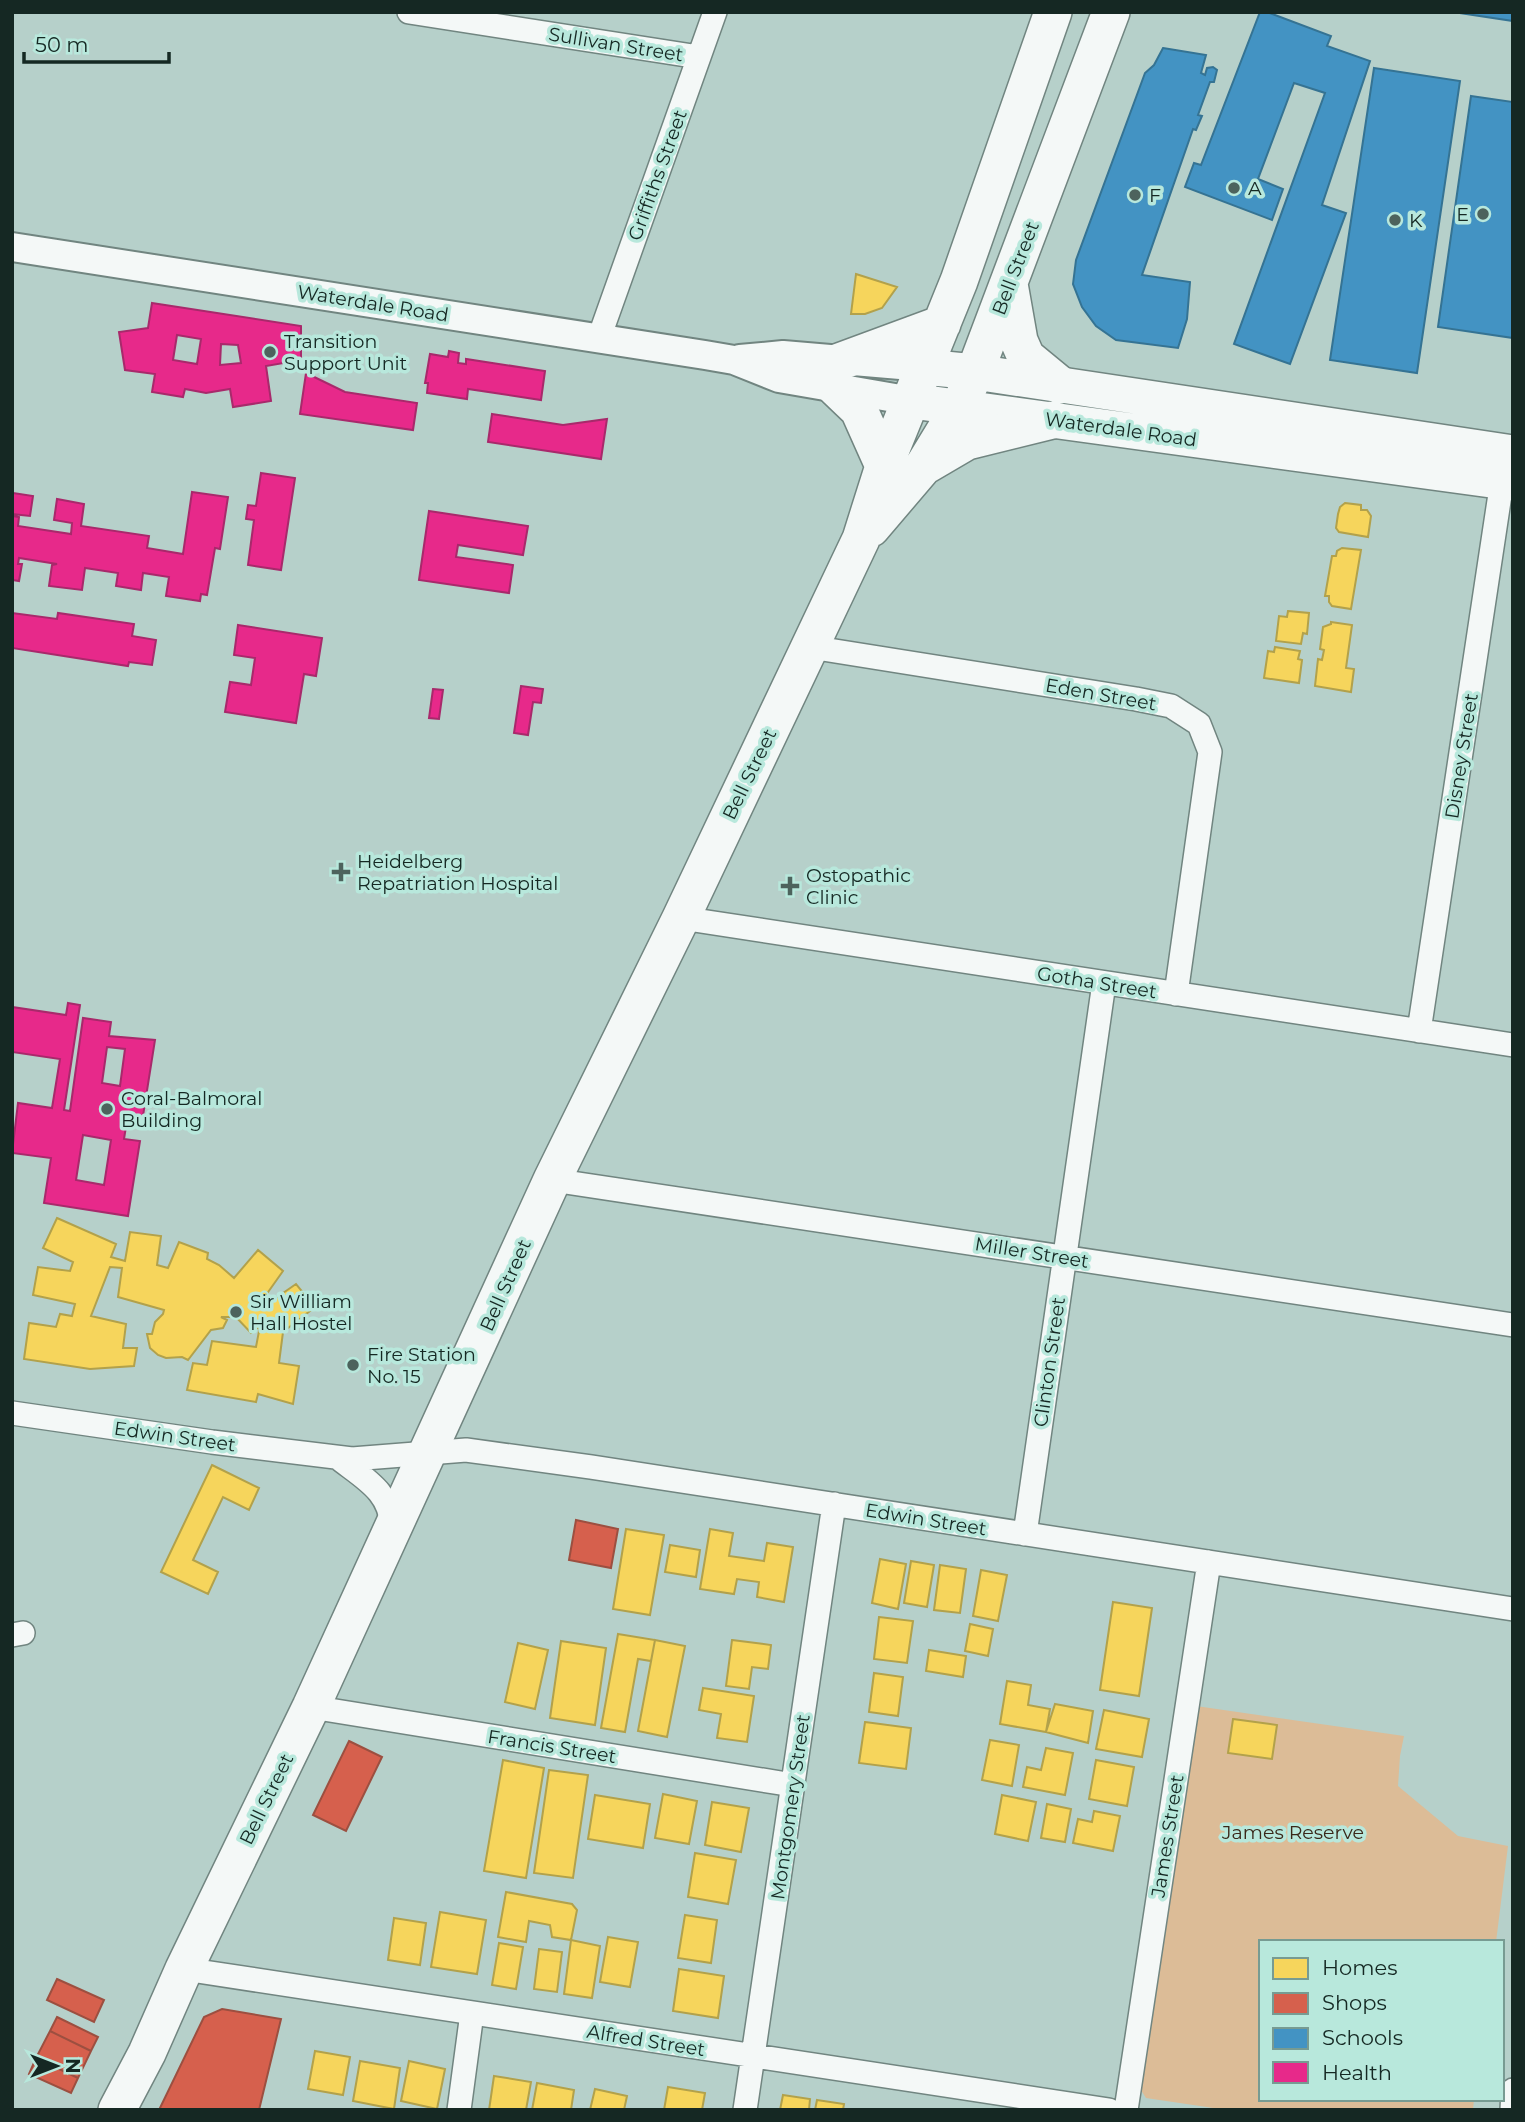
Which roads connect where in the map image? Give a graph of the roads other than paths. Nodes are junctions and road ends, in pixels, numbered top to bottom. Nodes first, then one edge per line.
1 (409, 12) edge
2 (715, 12) edge
3 (1053, 12) edge
4 (1111, 12) edge
5 (699, 57) junction
6 (12, 247) edge
7 (1009, 283) junction
8 (942, 324) junction
9 (599, 338) junction
10 (924, 367) junction
11 (975, 372) junction
12 (837, 375) junction
13 (1060, 385) junction
14 (912, 401) junction
15 (959, 408) junction
16 (1052, 420) junction
17 (884, 466) junction
18 (923, 467) junction
19 (1509, 472) edge
20 (862, 539) junction
21 (810, 647) junction
22 (681, 918) junction
23 (1104, 983) junction
24 (1176, 994) junction
25 (1419, 1031) junction
26 (1513, 1045) edge
27 (552, 1180) junction
28 (1064, 1257) junction
29 (1513, 1325) edge
30 (12, 1413) edge
31 (428, 1454) junction
32 (338, 1458) junction
33 (834, 1504) junction
34 (392, 1534) junction
35 (1025, 1534) junction
36 (1209, 1562) junction
37 (1513, 1609) edge
38 (311, 1707) junction
39 (793, 1785) junction
40 (184, 1969) junction
41 (472, 2013) junction
42 (753, 2056) junction
43 (1513, 2090) edge
44 (1512, 2095) edge
45 (117, 2110) edge
46 (458, 2110) edge
47 (745, 2110) edge
48 (1109, 2110) edge
49 (1126, 2110) edge
50 (1510, 2110) edge

1 - 5 street, Sullivan Street
2 - 5 street, Griffiths Street
3 - 8 highway, Bell Street
4 - 7 highway, Bell Street
5 - 9 street, Griffiths Street
6 - 9 street, Waterdale Road
7 - 11 highway, Bell Street
7 - 13 highway
8 - 10 highway, Bell Street
8 - 12 highway
9 - 12 street, Waterdale Road
10 - 11 main road, Waterdale Road
10 - 12 street, Waterdale Road
10 - 14 highway, Bell Street
11 - 13 main road, Waterdale Road
11 - 15 highway, Bell Street
12 - 14 street, Waterdale Road
12 - 17 highway
13 - 19 main road, Waterdale Road
14 - 15 main road, Waterdale Road
14 - 17 highway, Bell Street
15 - 16 main road, Waterdale Road
15 - 18 highway, Bell Street
16 - 18 highway
16 - 19 main road, Waterdale Road
17 - 20 highway, Bell Street
18 - 20 highway, Bell Street
19 - 25 street, Disney Street
20 - 21 highway, Bell Street
21 - 22 highway, Bell Street
21 - 24 street, Eden Street
22 - 23 street, Gotha Street
22 - 27 highway, Bell Street
23 - 24 street, Gotha Street
23 - 28 street, Clinton Street
24 - 25 street, Gotha Street
25 - 26 street, Gotha Street
27 - 28 street, Miller Street
27 - 31 highway, Bell Street
28 - 29 street, Miller Street
28 - 35 street, Clinton Street
30 - 32 street, Edwin Street
31 - 32 street, Edwin Street
31 - 33 street, Edwin Street
31 - 34 highway, Bell Street
32 - 34 street
33 - 35 street, Edwin Street
33 - 39 street, Montgomery Street
34 - 38 highway, Bell Street
35 - 36 street, Edwin Street
36 - 37 street, Edwin Street
36 - 49 street, James Street
38 - 39 street, Francis Street
38 - 40 highway, Bell Street
39 - 42 street, Montgomery Street
40 - 41 street, Alfred Street
40 - 45 highway, Bell Street
41 - 42 street, Alfred Street
41 - 46 street
42 - 47 street, Montgomery Street
42 - 48 street, Alfred Street
43 - 44 street
44 - 50 street

